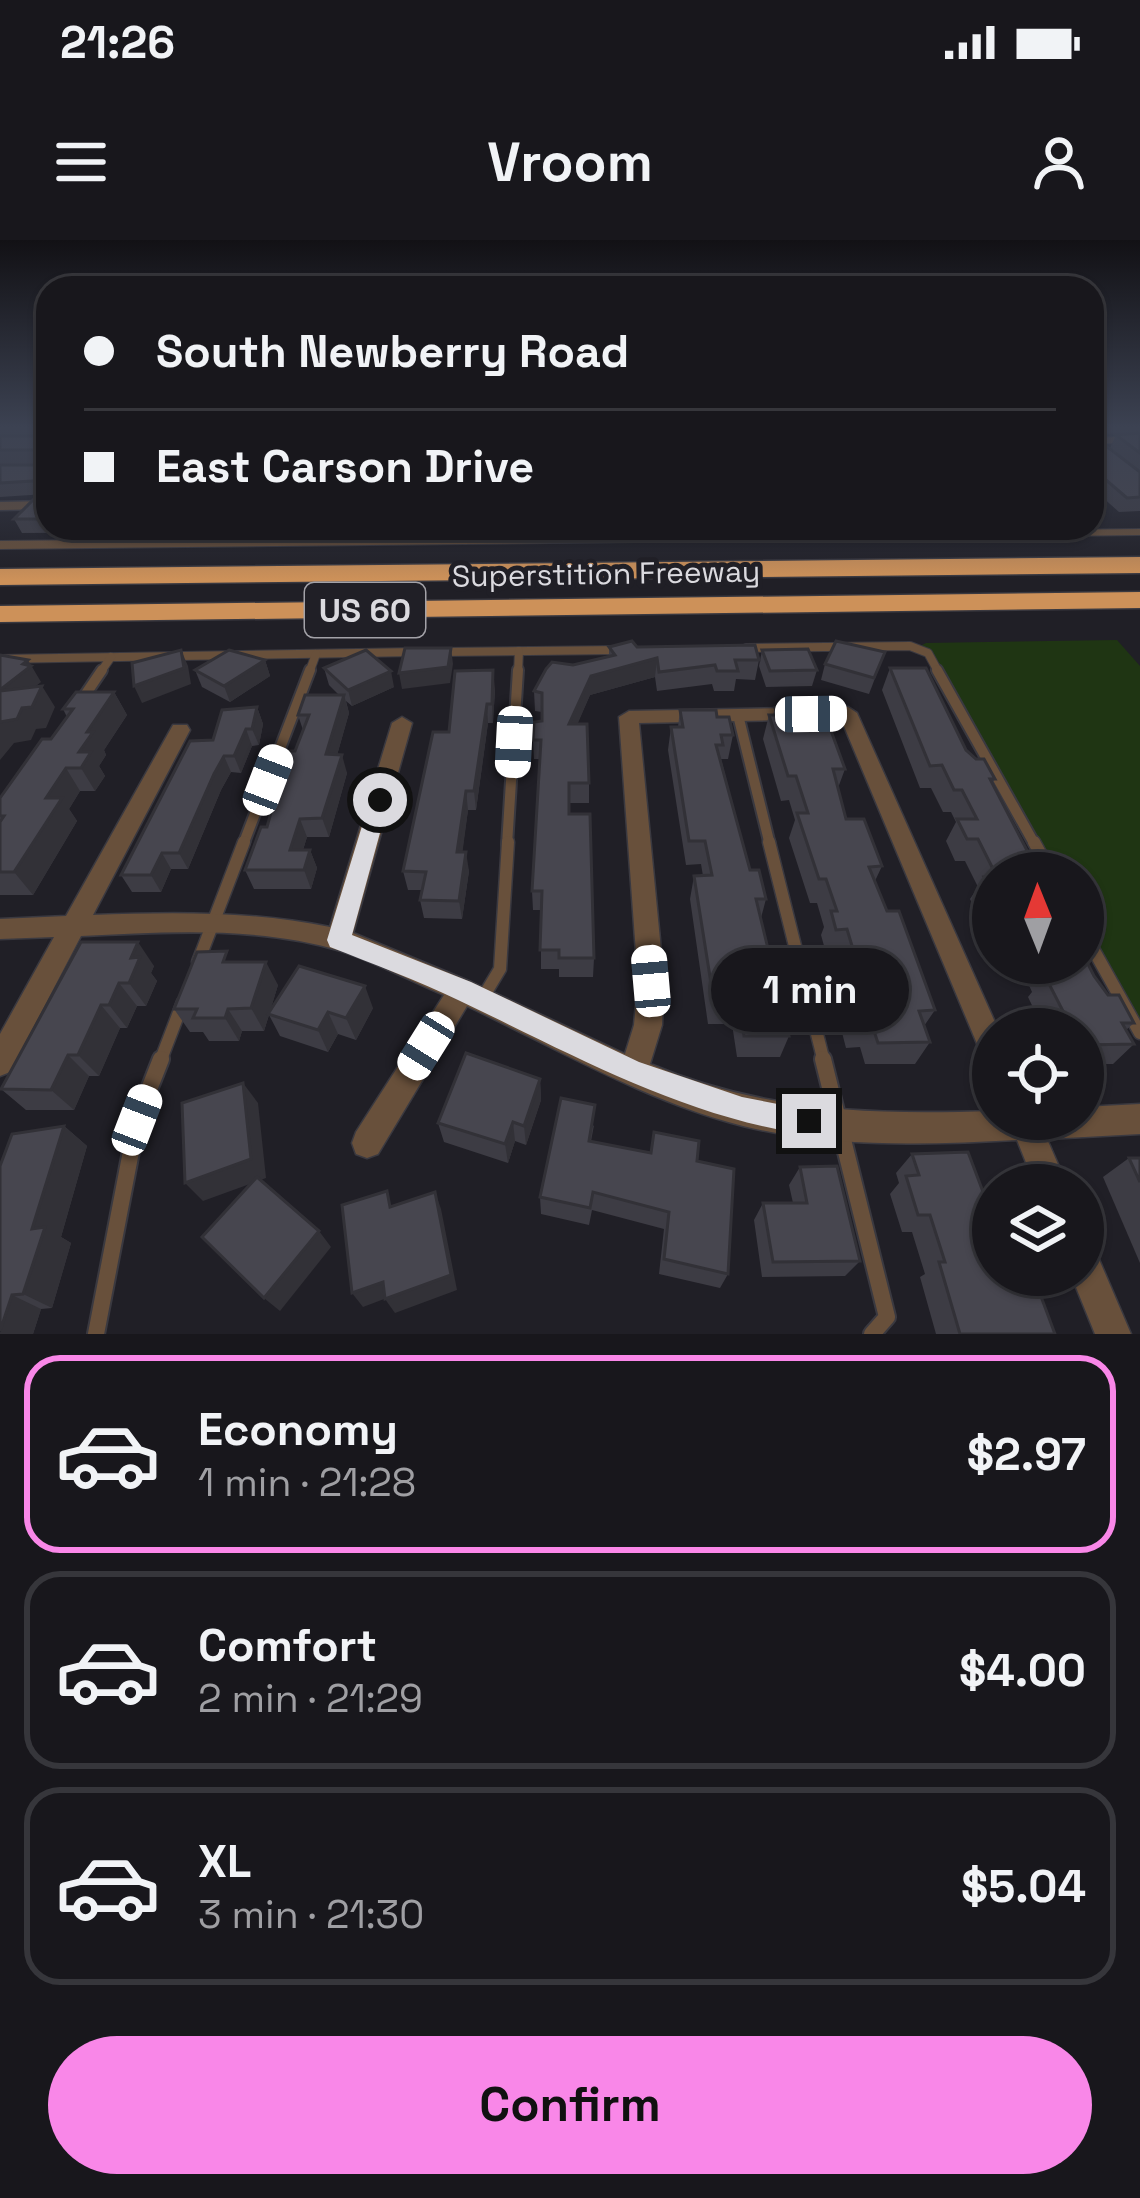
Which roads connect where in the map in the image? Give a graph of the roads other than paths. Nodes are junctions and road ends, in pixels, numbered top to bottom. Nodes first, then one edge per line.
1 (0, 506) edge
2 (36, 506) edge
3 (1104, 531) edge
4 (1140, 532) edge
5 (305, 540) edge
6 (0, 545) edge
7 (0, 560) edge
8 (1140, 565) edge
9 (717, 567) junction
10 (0, 577) edge
11 (1140, 599) edge
12 (730, 606) junction
13 (0, 614) edge
14 (0, 631) edge
15 (726, 649) edge
16 (634, 650) edge
17 (519, 651) junction
18 (316, 654) junction
19 (111, 657) junction
20 (0, 658) edge
21 (74, 710) edge
22 (738, 715) junction
23 (402, 723) dead end
24 (179, 730) dead end
25 (1039, 852) edge
26 (212, 926) junction
27 (69, 927) junction
28 (0, 929) edge
29 (339, 940) junction
30 (1104, 969) edge
31 (472, 994) junction
32 (975, 1008) edge
33 (1140, 1033) edge
34 (0, 1062) edge
35 (633, 1073) junction
36 (1140, 1119) edge
37 (1104, 1120) edge
38 (972, 1122) edge
39 (842, 1126) junction
40 (367, 1143) dead end
41 (1097, 1296) edge
42 (96, 1334) edge
43 (872, 1334) edge
44 (1113, 1334) edge

1 - 2 street
3 - 4 lane
5 - 6 lane
7 - 9 highway
8 - 9 highway, Superstition Freeway / US 60
9 - 10 highway, Superstition Freeway / US 60
11 - 12 highway, Superstition Freeway / US 60
12 - 13 highway, Superstition Freeway / US 60
12 - 14 highway
15 - 25 lane
16 - 17 lane
17 - 18 lane
17 - 31 lane
18 - 19 lane
18 - 26 lane
19 - 20 lane
19 - 21 lane
22 - 32 street
22 - 35 street
22 - 39 lane
23 - 29 street
24 - 27 street
26 - 27 street
26 - 29 street
26 - 42 lane
27 - 28 street
27 - 34 street
29 - 31 street
30 - 33 lane
31 - 35 street
31 - 40 street
35 - 39 street
36 - 37 street
38 - 39 street
39 - 43 lane
41 - 44 street

